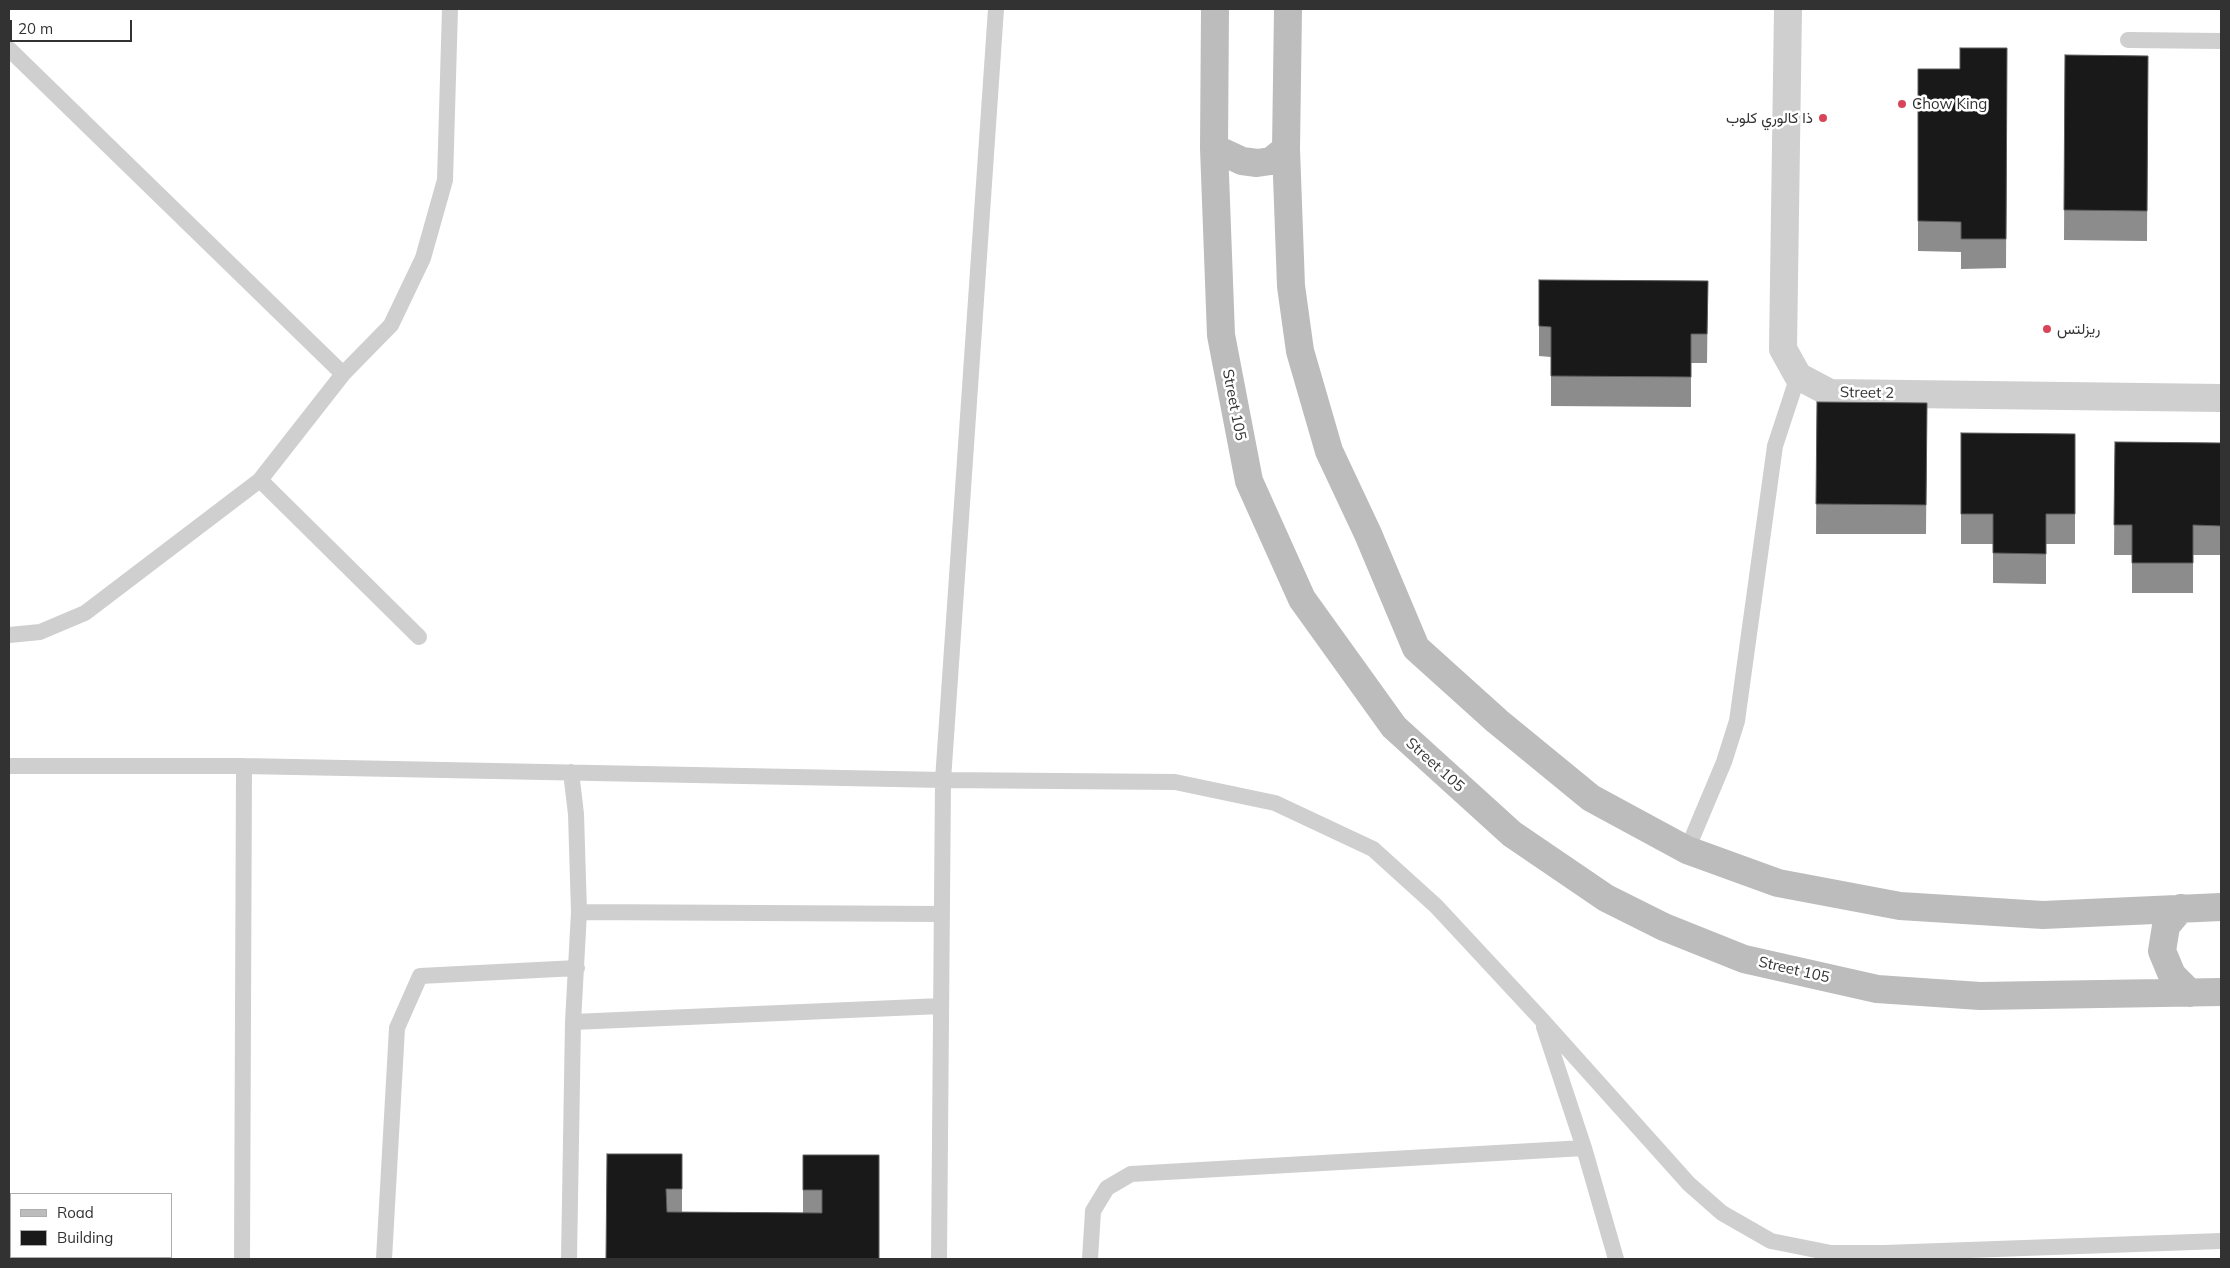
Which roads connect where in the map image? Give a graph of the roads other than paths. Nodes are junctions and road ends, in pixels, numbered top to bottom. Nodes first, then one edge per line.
1 (450, 9) edge
2 (996, 9) edge
3 (1215, 9) edge
4 (1288, 9) edge
5 (1788, 9) edge
6 (2128, 40) dead end
7 (2221, 41) edge
8 (9, 49) edge
9 (1214, 148) junction
10 (1286, 149) junction
11 (344, 374) junction
12 (1798, 376) junction
13 (2221, 398) edge
14 (260, 480) junction
15 (9, 635) edge
16 (419, 637) dead end
17 (9, 766) edge
18 (244, 766) junction
19 (571, 772) junction
20 (943, 780) junction
21 (1687, 850) junction
22 (2221, 907) edge
23 (2181, 908) junction
24 (579, 912) junction
25 (942, 914) junction
26 (577, 968) junction
27 (2221, 992) edge
28 (2190, 993) junction
29 (941, 1006) junction
30 (1542, 1020) junction
31 (573, 1022) junction
32 (1584, 1148) junction
33 (2221, 1241) edge
34 (242, 1259) edge
35 (384, 1259) edge
36 (569, 1259) edge
37 (939, 1259) edge
38 (1090, 1259) edge
39 (1616, 1259) edge

1 - 11 lane
2 - 20 lane
3 - 9 street, Street 105
4 - 10 street
5 - 12 street
6 - 7 lane
8 - 11 lane
9 - 10 street
9 - 28 street, Street 105
10 - 21 street
11 - 14 lane
12 - 13 street, Street 2
12 - 21 lane
14 - 15 lane
14 - 16 lane
17 - 18 lane
18 - 19 lane
18 - 34 lane
19 - 20 lane
19 - 24 lane
20 - 25 lane
20 - 30 lane
21 - 23 street
22 - 23 street
23 - 28 street
24 - 25 lane
24 - 26 lane
25 - 29 lane
26 - 31 lane
26 - 35 lane
27 - 28 street, Street 105
29 - 31 lane
29 - 37 lane
30 - 32 lane
30 - 33 lane
31 - 36 lane
32 - 38 lane
32 - 39 lane

